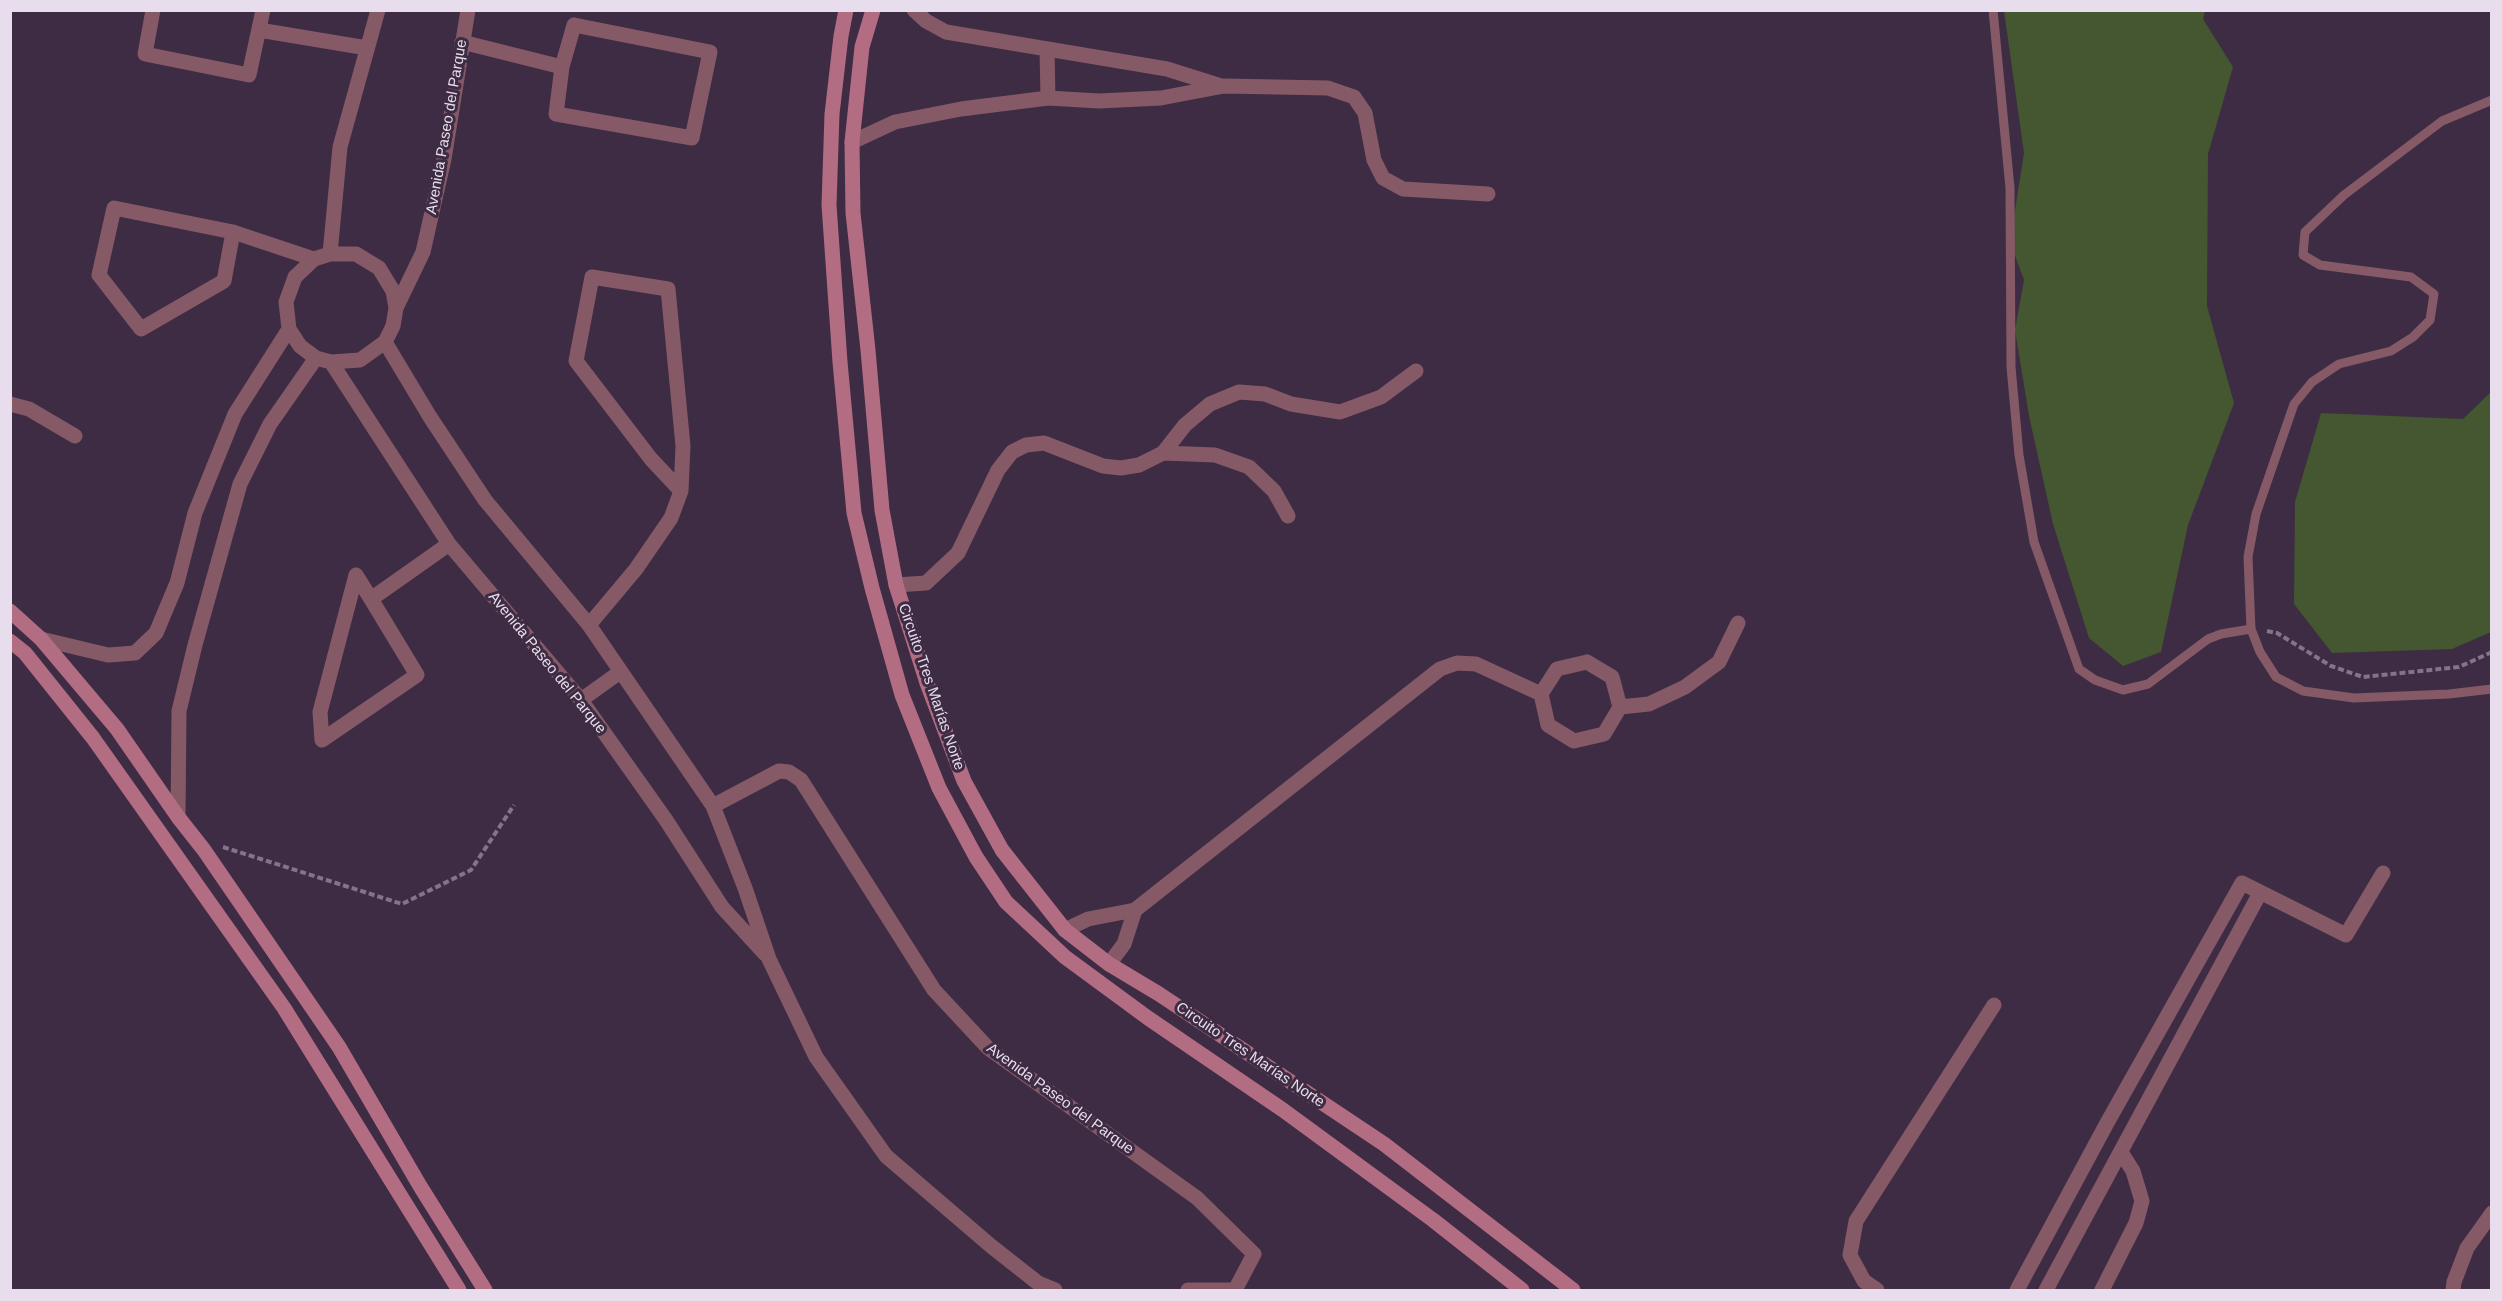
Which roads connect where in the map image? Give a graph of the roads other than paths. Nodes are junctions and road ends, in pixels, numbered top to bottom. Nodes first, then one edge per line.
1 (153, 10) edge
2 (263, 10) edge
3 (378, 10) edge
4 (468, 10) edge
5 (846, 10) edge
6 (873, 10) edge
7 (914, 10) edge
8 (1993, 10) edge
9 (259, 30) junction
10 (462, 42) junction
11 (367, 48) junction
12 (1047, 50) junction
13 (562, 67) junction
14 (1224, 86) junction
15 (1048, 98) junction
16 (2492, 100) edge
17 (852, 142) junction
18 (1488, 194) dead end
19 (232, 232) junction
20 (330, 254) junction
21 (314, 259) junction
22 (396, 308) junction
23 (289, 328) junction
24 (385, 342) junction
25 (323, 360) junction
26 (1416, 371) dead end
27 (10, 404) edge
28 (75, 436) dead end
29 (1163, 453) junction
30 (681, 491) junction
31 (882, 510) junction
32 (854, 513) junction
33 (1287, 516) dead end
34 (448, 544) junction
35 (896, 585) junction
36 (372, 599) junction
37 (10, 611) edge
38 (1738, 623) dead end
39 (589, 625) junction
40 (2251, 629) junction
41 (41, 639) junction
42 (10, 641) edge
43 (620, 672) junction
44 (2492, 689) edge
45 (1541, 694) junction
46 (580, 700) junction
47 (1620, 707) junction
48 (713, 806) junction
49 (178, 818) junction
50 (2383, 873) dead end
51 (2260, 893) junction
52 (1135, 910) junction
53 (1065, 930) junction
54 (769, 958) junction
55 (1109, 964) junction
56 (1994, 1005) dead end
57 (2107, 1123) junction
58 (2130, 1134) junction
59 (2121, 1152) junction
60 (2492, 1214) edge
61 (459, 1290) edge
62 (485, 1290) edge
63 (1055, 1290) edge
64 (1188, 1290) edge
65 (1522, 1290) edge
66 (1573, 1290) edge
67 (1877, 1290) edge
68 (2017, 1290) edge
69 (2046, 1290) edge
70 (2102, 1290) edge
71 (2453, 1290) edge

1 - 9 street
2 - 9 street
3 - 11 street
4 - 10 street, Avenida Paseo del Parque
5 - 32 street, Circuito Tres Marías Norte
6 - 17 street, Circuito Tres Marías Norte
7 - 12 street
8 - 40 lane
9 - 11 street
10 - 13 street
10 - 22 street, Avenida Paseo del Parque
11 - 20 street
12 - 14 street
12 - 15 street
13 - 13 street
14 - 15 street
14 - 18 street
15 - 17 street
16 - 40 lane
17 - 31 street, Circuito Tres Marías Norte
19 - 19 street
19 - 21 street
20 - 21 street
20 - 22 street
21 - 23 street
22 - 24 street
23 - 25 street
23 - 41 street
24 - 25 street
24 - 39 street, Avenida Paseo del Parque
25 - 34 street, Avenida Paseo del Parque
25 - 49 street
26 - 29 street
27 - 28 street
29 - 33 street
29 - 35 street
30 - 30 street
30 - 39 street
31 - 32 street
31 - 35 street, Circuito Tres Marías Norte
32 - 65 street, Circuito Tres Marías Norte
34 - 36 street
34 - 46 street, Avenida Paseo del Parque
35 - 53 street, Circuito Tres Marías Norte
36 - 36 street
37 - 41 street
38 - 47 street
39 - 43 street, Avenida Paseo del Parque
40 - 44 lane
41 - 49 street
42 - 61 street
43 - 46 street
43 - 48 street, Avenida Paseo del Parque
45 - 47 street
45 - 47 street
45 - 52 street
46 - 54 street, Avenida Paseo del Parque
48 - 54 street, Avenida Paseo del Parque
48 - 64 street, Avenida Paseo del Parque
49 - 62 street
50 - 51 street
51 - 57 street
51 - 58 street
52 - 53 street
52 - 55 street
53 - 55 street, Circuito Tres Marías Norte
54 - 63 street, Avenida Paseo del Parque
55 - 66 street, Circuito Tres Marías Norte
56 - 67 street
57 - 58 street
57 - 68 street
58 - 59 street
59 - 69 street
59 - 70 street
60 - 71 street

